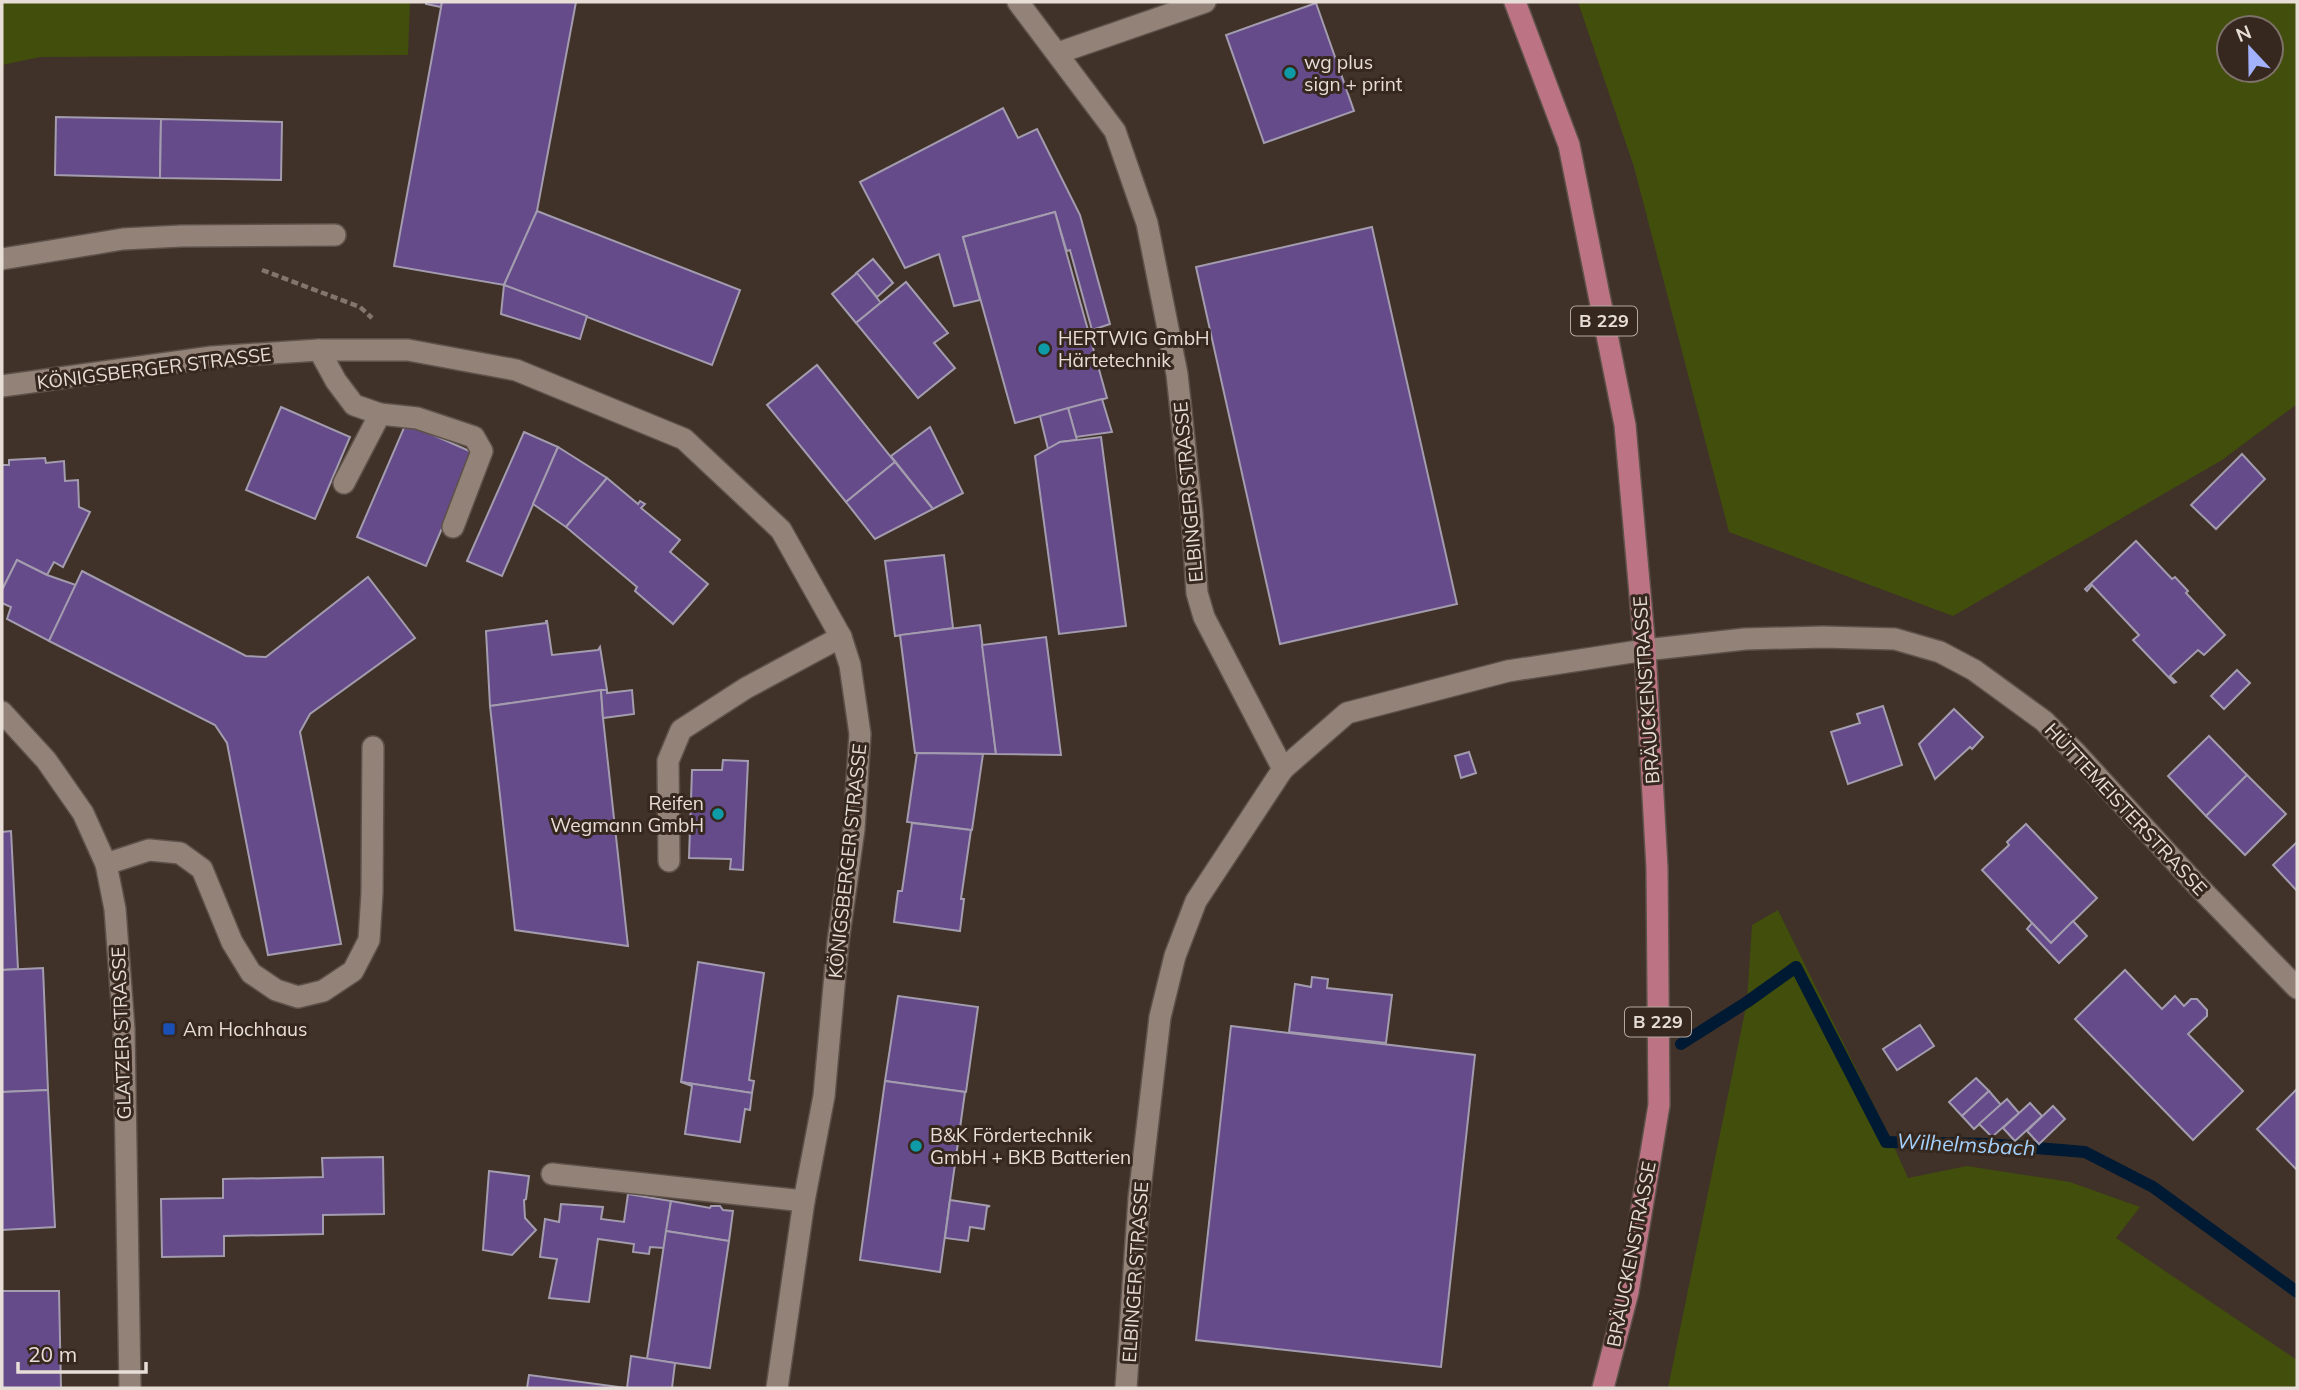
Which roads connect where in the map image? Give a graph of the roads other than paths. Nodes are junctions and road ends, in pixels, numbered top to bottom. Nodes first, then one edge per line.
1 (1018, 2) edge
2 (1205, 2) edge
3 (1515, 2) edge
4 (1058, 53) junction
5 (335, 235) dead end
6 (2, 259) edge
7 (319, 351) junction
8 (2, 386) edge
9 (380, 414) junction
10 (344, 483) dead end
11 (453, 527) dead end
12 (841, 637) junction
13 (1645, 650) junction
14 (2, 712) edge
15 (373, 747) dead end
16 (1283, 769) junction
17 (669, 861) dead end
18 (106, 864) junction
19 (2297, 988) edge
20 (551, 1174) dead end
21 (804, 1201) junction
22 (130, 1388) edge
23 (777, 1388) edge
24 (1126, 1388) edge
25 (1603, 1388) edge

1 - 4 street, ELBINGER STRASSE
2 - 4 street
3 - 13 main road, BRÄUCKENSTRASSE / B 229
4 - 16 street, ELBINGER STRASSE
5 - 6 street
7 - 8 street, KÖNIGSBERGER STRASSE
7 - 9 street
7 - 12 street, KÖNIGSBERGER STRASSE
9 - 10 street
9 - 11 street
12 - 17 street
12 - 21 street, KÖNIGSBERGER STRASSE
13 - 16 street, ELBINGER STRASSE
13 - 19 street, HÜTTEMEISTERSTRASSE
13 - 25 main road, BRÄUCKENSTRASSE / B 229
14 - 18 street, GLATZER STRASSE
15 - 18 street
16 - 24 street, ELBINGER STRASSE
18 - 22 street, GLATZER STRASSE
20 - 21 street
21 - 23 street, KÖNIGSBERGER STRASSE

